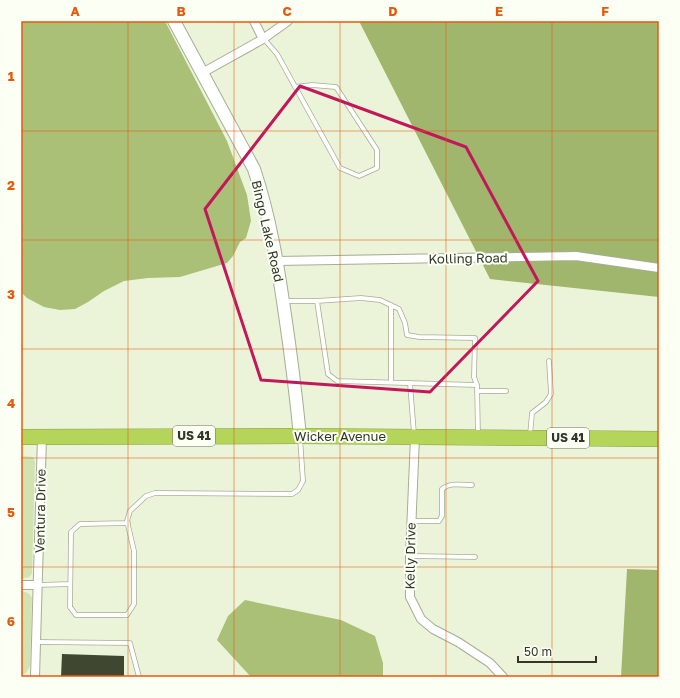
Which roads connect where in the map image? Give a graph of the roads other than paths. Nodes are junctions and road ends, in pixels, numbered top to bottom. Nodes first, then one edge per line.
1 (174, 21) edge
2 (254, 21) edge
3 (288, 21) edge
4 (263, 39) junction
5 (202, 73) junction
6 (295, 88) junction
7 (277, 261) junction
8 (659, 268) edge
9 (317, 301) junction
10 (283, 302) junction
11 (391, 305) junction
12 (549, 361) dead end
13 (391, 382) junction
14 (410, 383) junction
15 (477, 385) junction
16 (477, 391) junction
17 (506, 391) dead end
18 (300, 436) junction
19 (415, 436) junction
20 (21, 437) edge
21 (42, 437) junction
22 (478, 437) junction
23 (530, 438) junction
24 (659, 439) edge
25 (472, 485) dead end
26 (411, 521) junction
27 (128, 523) junction
28 (410, 556) junction
29 (475, 557) dead end
30 (38, 584) junction
31 (70, 584) junction
32 (21, 585) edge
33 (36, 642) junction
34 (35, 677) edge
35 (139, 677) edge
36 (503, 677) edge

1 - 5 street, Bingo Lake Road
2 - 4 street
3 - 4 street
4 - 5 street
4 - 6 lane
5 - 7 street, Bingo Lake Road
6 - 6 lane
7 - 8 street, Kolling Road
7 - 10 street, Bingo Lake Road
9 - 10 lane
9 - 11 lane
9 - 13 lane
10 - 18 street, Bingo Lake Road
11 - 13 lane
11 - 15 lane
12 - 23 lane
13 - 14 lane
14 - 15 lane
14 - 19 lane
15 - 16 lane
16 - 17 lane
16 - 22 lane
18 - 19 highway, Wicker Avenue / US 41
18 - 21 highway, Wicker Avenue / US 41
18 - 27 lane
19 - 22 highway, Wicker Avenue / US 41
19 - 26 street, Kelly Drive
20 - 21 highway, Wicker Avenue / US 41
21 - 30 street, Ventura Drive
22 - 23 highway, Wicker Avenue / US 41
23 - 24 highway, Wicker Avenue / US 41
25 - 26 lane
26 - 28 street, Kelly Drive
27 - 31 lane
27 - 31 lane
28 - 29 lane
28 - 36 street, Kelly Drive
30 - 31 lane
30 - 32 street
30 - 33 street, Ventura Drive
33 - 34 street, Ventura Drive
33 - 35 lane

